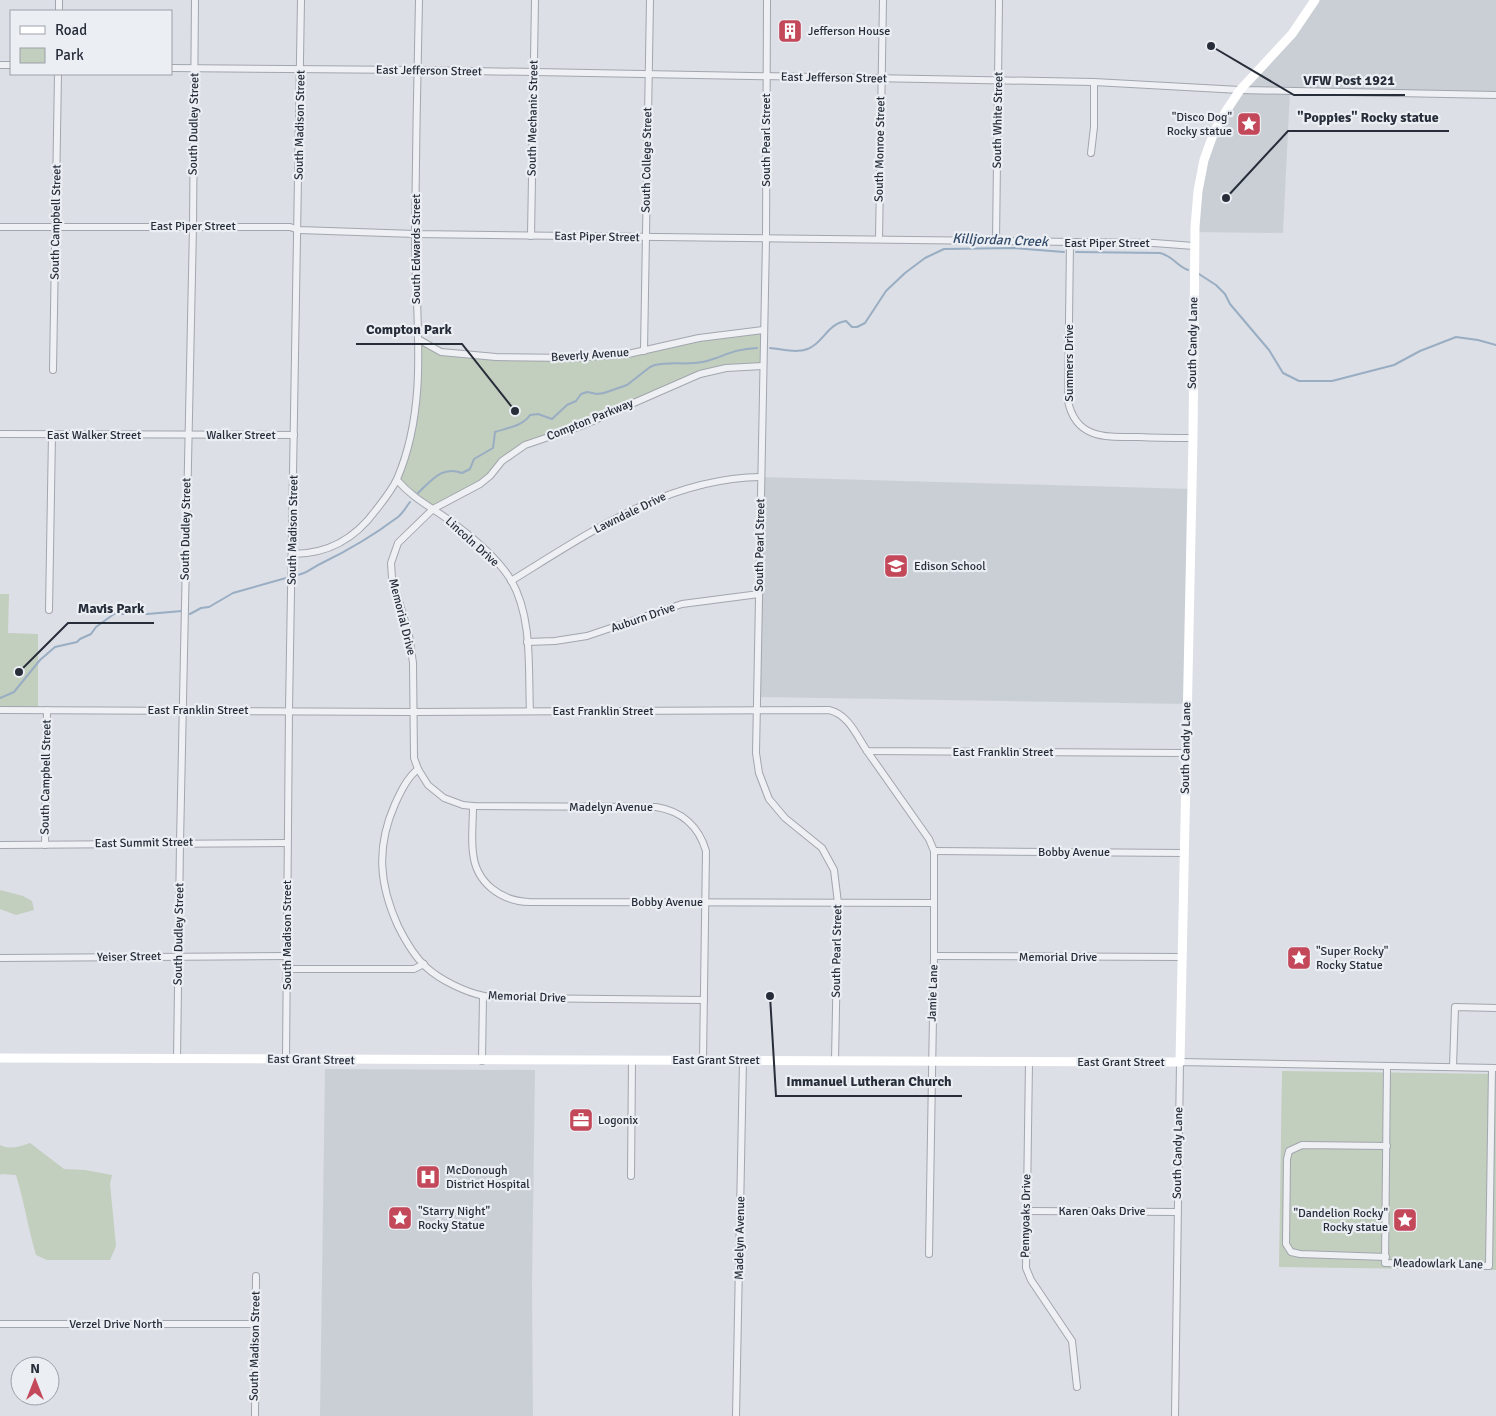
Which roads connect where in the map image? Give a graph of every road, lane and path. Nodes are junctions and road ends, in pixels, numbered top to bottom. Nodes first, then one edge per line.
1 (195, 0) edge
2 (301, 0) edge
3 (419, 0) edge
4 (535, 0) edge
5 (650, 0) edge
6 (767, 0) edge
7 (883, 0) edge
8 (999, 0) edge
9 (1314, 0) edge
10 (172, 68) edge
11 (195, 68) junction
12 (301, 69) junction
13 (417, 70) junction
14 (534, 72) junction
15 (648, 74) junction
16 (58, 75) edge
17 (766, 76) junction
18 (881, 79) junction
19 (998, 81) junction
20 (1094, 82) junction
21 (1240, 90) junction
22 (1496, 95) edge
23 (1091, 153) dead end
24 (56, 226) junction
25 (193, 226) junction
26 (0, 227) edge
27 (299, 230) junction
28 (415, 234) junction
29 (531, 236) junction
30 (645, 238) junction
31 (766, 239) junction
32 (879, 239) junction
33 (996, 241) junction
34 (1070, 242) junction
35 (1194, 246) junction
36 (763, 330) junction
37 (418, 339) junction
38 (644, 350) junction
39 (763, 366) junction
40 (54, 370) dead end
41 (0, 434) edge
42 (52, 434) junction
43 (188, 435) junction
44 (294, 435) junction
45 (1193, 438) junction
46 (761, 477) junction
47 (397, 480) junction
48 (433, 509) junction
49 (293, 554) junction
50 (511, 581) junction
51 (759, 594) junction
52 (49, 610) dead end
53 (527, 642) junction
54 (0, 710) edge
55 (47, 710) junction
56 (183, 710) junction
57 (289, 710) junction
58 (530, 711) junction
59 (757, 711) junction
60 (414, 712) junction
61 (867, 751) junction
62 (1186, 753) junction
63 (418, 769) junction
64 (473, 806) junction
65 (180, 843) junction
66 (288, 843) junction
67 (45, 844) junction
68 (0, 845) edge
69 (934, 851) junction
70 (1184, 853) junction
71 (706, 902) junction
72 (838, 903) junction
73 (934, 904) junction
74 (179, 956) junction
75 (287, 956) junction
76 (934, 956) junction
77 (1182, 957) junction
78 (0, 958) edge
79 (424, 964) junction
80 (287, 969) junction
81 (483, 996) junction
82 (704, 1000) junction
83 (1496, 1008) edge
84 (0, 1058) edge
85 (178, 1059) junction
86 (286, 1059) junction
87 (482, 1060) junction
88 (703, 1060) junction
89 (743, 1060) junction
90 (632, 1061) junction
91 (835, 1061) junction
92 (931, 1061) junction
93 (1029, 1062) junction
94 (1180, 1062) junction
95 (1388, 1066) junction
96 (1453, 1067) junction
97 (1494, 1068) edge
98 (1387, 1146) junction
99 (631, 1176) dead end
100 (1026, 1211) junction
101 (1177, 1212) junction
102 (929, 1254) dead end
103 (1386, 1257) junction
104 (256, 1276) dead end
105 (0, 1324) edge
106 (256, 1324) junction
107 (1077, 1387) dead end
108 (255, 1416) edge
109 (736, 1416) edge
110 (1175, 1416) edge

1 - 11 street, South Dudley Street
2 - 12 street, South Madison Street
3 - 13 street, South Edwards Street
4 - 14 street, South Mechanic Street
5 - 15 street, South College Street
6 - 17 street, South Pearl Street
7 - 18 street, South Monroe Street
8 - 19 street, South White Street
9 - 21 main road, South Candy Lane
10 - 11 street, East Jefferson Street
11 - 12 street, East Jefferson Street
11 - 25 street, South Dudley Street
12 - 13 street, East Jefferson Street
12 - 27 street, South Madison Street
13 - 14 street, East Jefferson Street
13 - 28 street, South Edwards Street
14 - 15 street, East Jefferson Street
14 - 29 street, South Mechanic Street
15 - 17 street, East Jefferson Street
15 - 30 street, South College Street
16 - 24 street, South Campbell Street
17 - 18 street, East Jefferson Street
17 - 31 street, South Pearl Street
18 - 19 street, East Jefferson Street
18 - 32 street, South Monroe Street
19 - 20 street, East Jefferson Street
19 - 33 street, South White Street
20 - 21 street, East Jefferson Street
20 - 23 street
21 - 22 street, East Jefferson Street
21 - 35 main road, South Candy Lane
24 - 25 street, East Piper Street
24 - 26 street, East Piper Street
24 - 40 street, South Campbell Street
25 - 27 street, East Piper Street
25 - 43 street, South Dudley Street
27 - 28 street, East Piper Street
27 - 44 street, South Madison Street
28 - 29 street, East Piper Street
28 - 37 street, South Edwards Street
29 - 30 street, East Piper Street
30 - 31 street, East Piper Street
30 - 38 street, South College Street
31 - 32 street, East Piper Street
31 - 36 street, South Pearl Street
32 - 33 street, East Piper Street
33 - 34 street, East Piper Street
34 - 35 street, East Piper Street
34 - 45 street, Summers Drive
35 - 45 main road, South Candy Lane
36 - 38 street, Beverly Avenue
36 - 39 street, South Pearl Street
37 - 38 street, Beverly Avenue
37 - 47 street, South Edwards Street
39 - 46 street, South Pearl Street
39 - 48 street, Compton Parkway
41 - 42 street, East Walker Street
42 - 43 street, East Walker Street
42 - 52 street
43 - 44 street, Walker Street
43 - 56 street, South Dudley Street
44 - 49 street, South Madison Street
45 - 62 main road, South Candy Lane
46 - 50 street, Lawndale Drive
46 - 51 street, South Pearl Street
47 - 48 street, Lincoln Drive
47 - 49 street, South Edwards Street
48 - 50 street, Lincoln Drive
48 - 60 street, Memorial Drive
49 - 57 street, South Madison Street
50 - 53 street, Lincoln Drive
51 - 53 street, Auburn Drive
51 - 59 street, South Pearl Street
53 - 58 street, Lincoln Drive
54 - 55 street, East Franklin Street
55 - 56 street, East Franklin Street
55 - 67 street, South Campbell Street
56 - 57 street, East Franklin Street
56 - 65 street, South Dudley Street
57 - 60 street, East Franklin Street
57 - 66 street, South Madison Street
58 - 59 street, East Franklin Street
58 - 60 street, East Franklin Street
59 - 61 street, East Franklin Street
59 - 72 street, South Pearl Street
60 - 63 street, Madelyn Avenue
61 - 62 street, East Franklin Street
61 - 69 street
62 - 70 main road, South Candy Lane
63 - 64 street, Madelyn Avenue
63 - 79 street, Memorial Drive
64 - 71 street, Madelyn Avenue
64 - 71 street, Bobby Avenue
65 - 66 street, East Summit Street
65 - 67 street, East Summit Street
65 - 74 street, South Dudley Street
66 - 75 street, South Madison Street
67 - 68 street, East Summit Street
69 - 70 street, Bobby Avenue
69 - 73 street, Jamie Lane
70 - 77 main road, South Candy Lane
71 - 72 street, Bobby Avenue
71 - 82 street, Madelyn Avenue
72 - 73 street, Bobby Avenue
72 - 91 street, South Pearl Street
73 - 76 street, Jamie Lane
74 - 75 street, Yeiser Street
74 - 78 street, Yeiser Street
74 - 85 street, South Dudley Street
75 - 80 street, South Madison Street
76 - 77 street, Memorial Drive
76 - 92 street, Jamie Lane
77 - 94 main road, South Candy Lane
79 - 80 street
79 - 81 street, Memorial Drive
80 - 86 street, South Madison Street
81 - 82 street, Memorial Drive
81 - 87 street
82 - 88 street, Madelyn Avenue
83 - 96 street
84 - 85 main road, East Grant Street
85 - 86 main road, East Grant Street
86 - 87 main road, East Grant Street
87 - 90 main road, East Grant Street
88 - 89 main road, East Grant Street
88 - 90 main road, East Grant Street
89 - 91 main road, East Grant Street
89 - 109 street, Madelyn Avenue
90 - 99 street
91 - 92 main road, East Grant Street
92 - 93 main road, East Grant Street
92 - 102 street, Jamie Lane
93 - 94 main road, East Grant Street
93 - 100 street, Pennyoaks Drive
94 - 95 street, East Grant Street
94 - 101 street, South Candy Lane
95 - 96 street, East Grant Street
95 - 98 street, Meadowlark Lane
96 - 97 street, East Grant Street
97 - 103 street, Meadowlark Lane
98 - 103 street, Meadowlark Lane
98 - 103 street
100 - 101 street, Karen Oaks Drive
100 - 107 street, Pennyoaks Drive
101 - 110 street, South Candy Lane
104 - 106 street, South Madison Street
105 - 106 street, Verzel Drive North
106 - 108 street, South Madison Street

